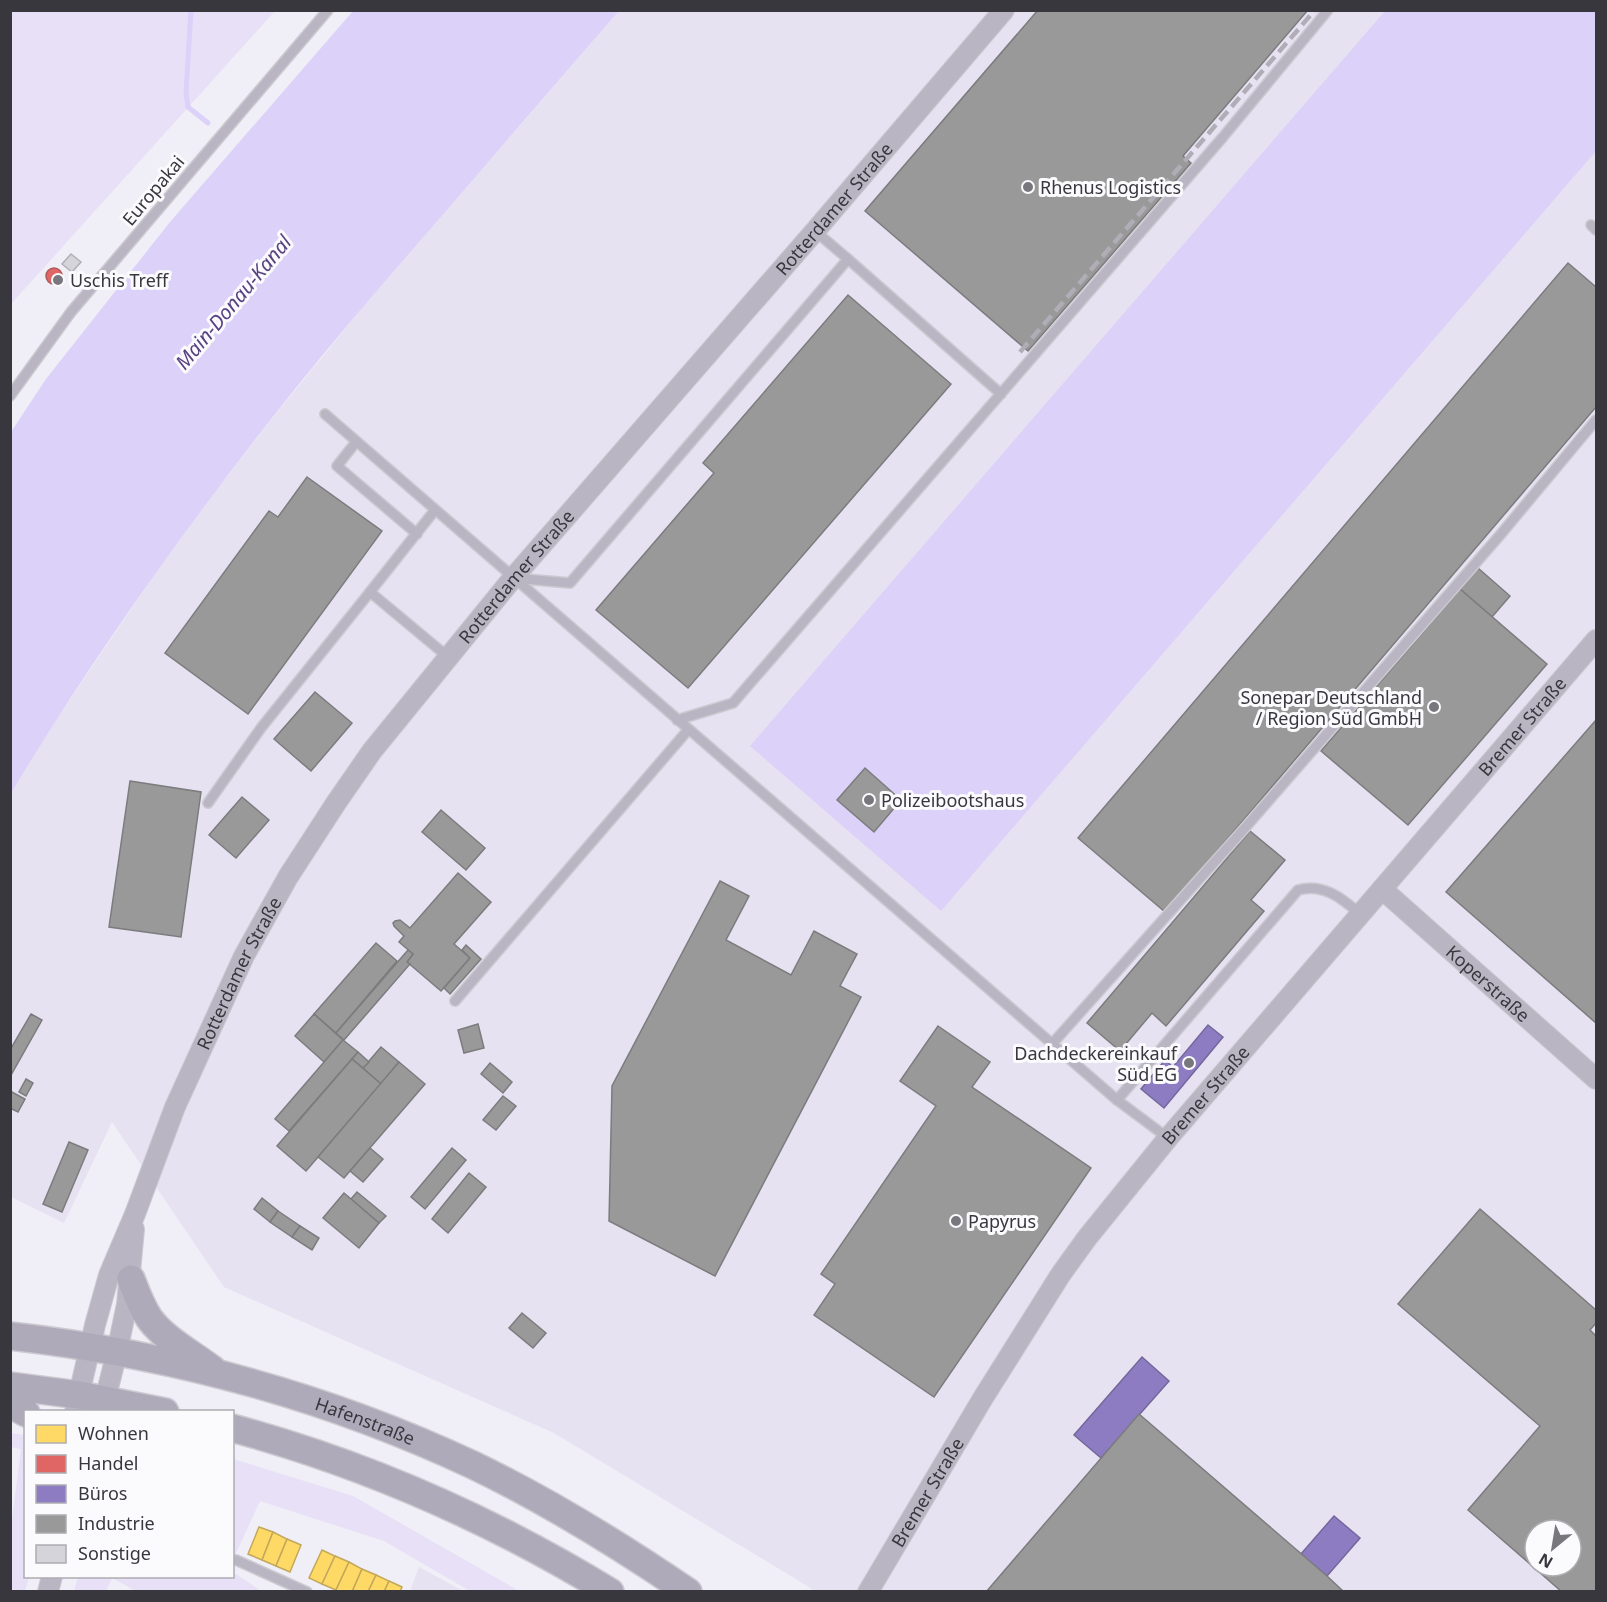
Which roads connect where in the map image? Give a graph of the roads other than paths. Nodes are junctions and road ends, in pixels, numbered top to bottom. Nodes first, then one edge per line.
1 (328, 10) edge
2 (1004, 10) edge
3 (1328, 10) edge
4 (815, 231) junction
5 (848, 259) junction
6 (1001, 394) junction
7 (10, 396) edge
8 (325, 414) dead end
9 (1596, 420) edge
10 (356, 442) junction
11 (435, 510) junction
12 (417, 534) junction
13 (513, 578) junction
14 (370, 592) junction
15 (1596, 640) edge
16 (448, 657) junction
17 (677, 720) junction
18 (688, 730) junction
19 (208, 802) dead end
20 (1382, 889) junction
21 (1360, 914) junction
22 (455, 1001) dead end
23 (1052, 1044) junction
24 (1596, 1078) edge
25 (1117, 1100) junction
26 (1168, 1138) junction
27 (135, 1214) junction
28 (130, 1279) junction
29 (10, 1336) edge
30 (89, 1347) junction
31 (117, 1352) junction
32 (220, 1375) junction
33 (10, 1386) edge
34 (77, 1403) edge
35 (10, 1404) edge
36 (104, 1406) edge
37 (145, 1410) edge
38 (24, 1412) edge
39 (234, 1429) edge
40 (236, 1560) dead end
41 (872, 1586) edge
42 (307, 1592) edge
43 (610, 1592) edge
44 (688, 1592) edge

1 - 7 lane, Europakai
2 - 4 street, Rotterdamer Straße
3 - 6 lane
4 - 5 lane
4 - 13 street, Rotterdamer Straße
5 - 6 lane
5 - 13 lane
6 - 17 lane
8 - 10 lane
9 - 23 lane
10 - 11 lane
10 - 12 lane
11 - 12 lane
11 - 13 lane
12 - 14 lane
13 - 16 street, Rotterdamer Straße
13 - 17 lane
14 - 16 lane
14 - 19 lane
15 - 20 street, Bremer Straße
16 - 27 street, Rotterdamer Straße
17 - 18 lane
18 - 22 lane
18 - 23 lane
20 - 21 street, Bremer Straße
20 - 24 street, Koperstraße
21 - 25 lane
21 - 26 street, Bremer Straße
23 - 25 lane
25 - 26 lane
26 - 41 street, Bremer Straße
27 - 28 street, Rotterdamer Straße
27 - 30 street, Rotterdamer Straße
28 - 31 street, Rotterdamer Straße
28 - 32 main road
29 - 30 main road, Hafenstraße
30 - 31 main road, Hafenstraße
30 - 34 street, Rotterdamer Straße
31 - 32 main road, Hafenstraße
31 - 36 street, Rotterdamer Straße
32 - 44 main road, Hafenstraße
33 - 34 main road
34 - 36 main road
35 - 38 main road
36 - 37 main road
39 - 43 main road
40 - 42 lane

